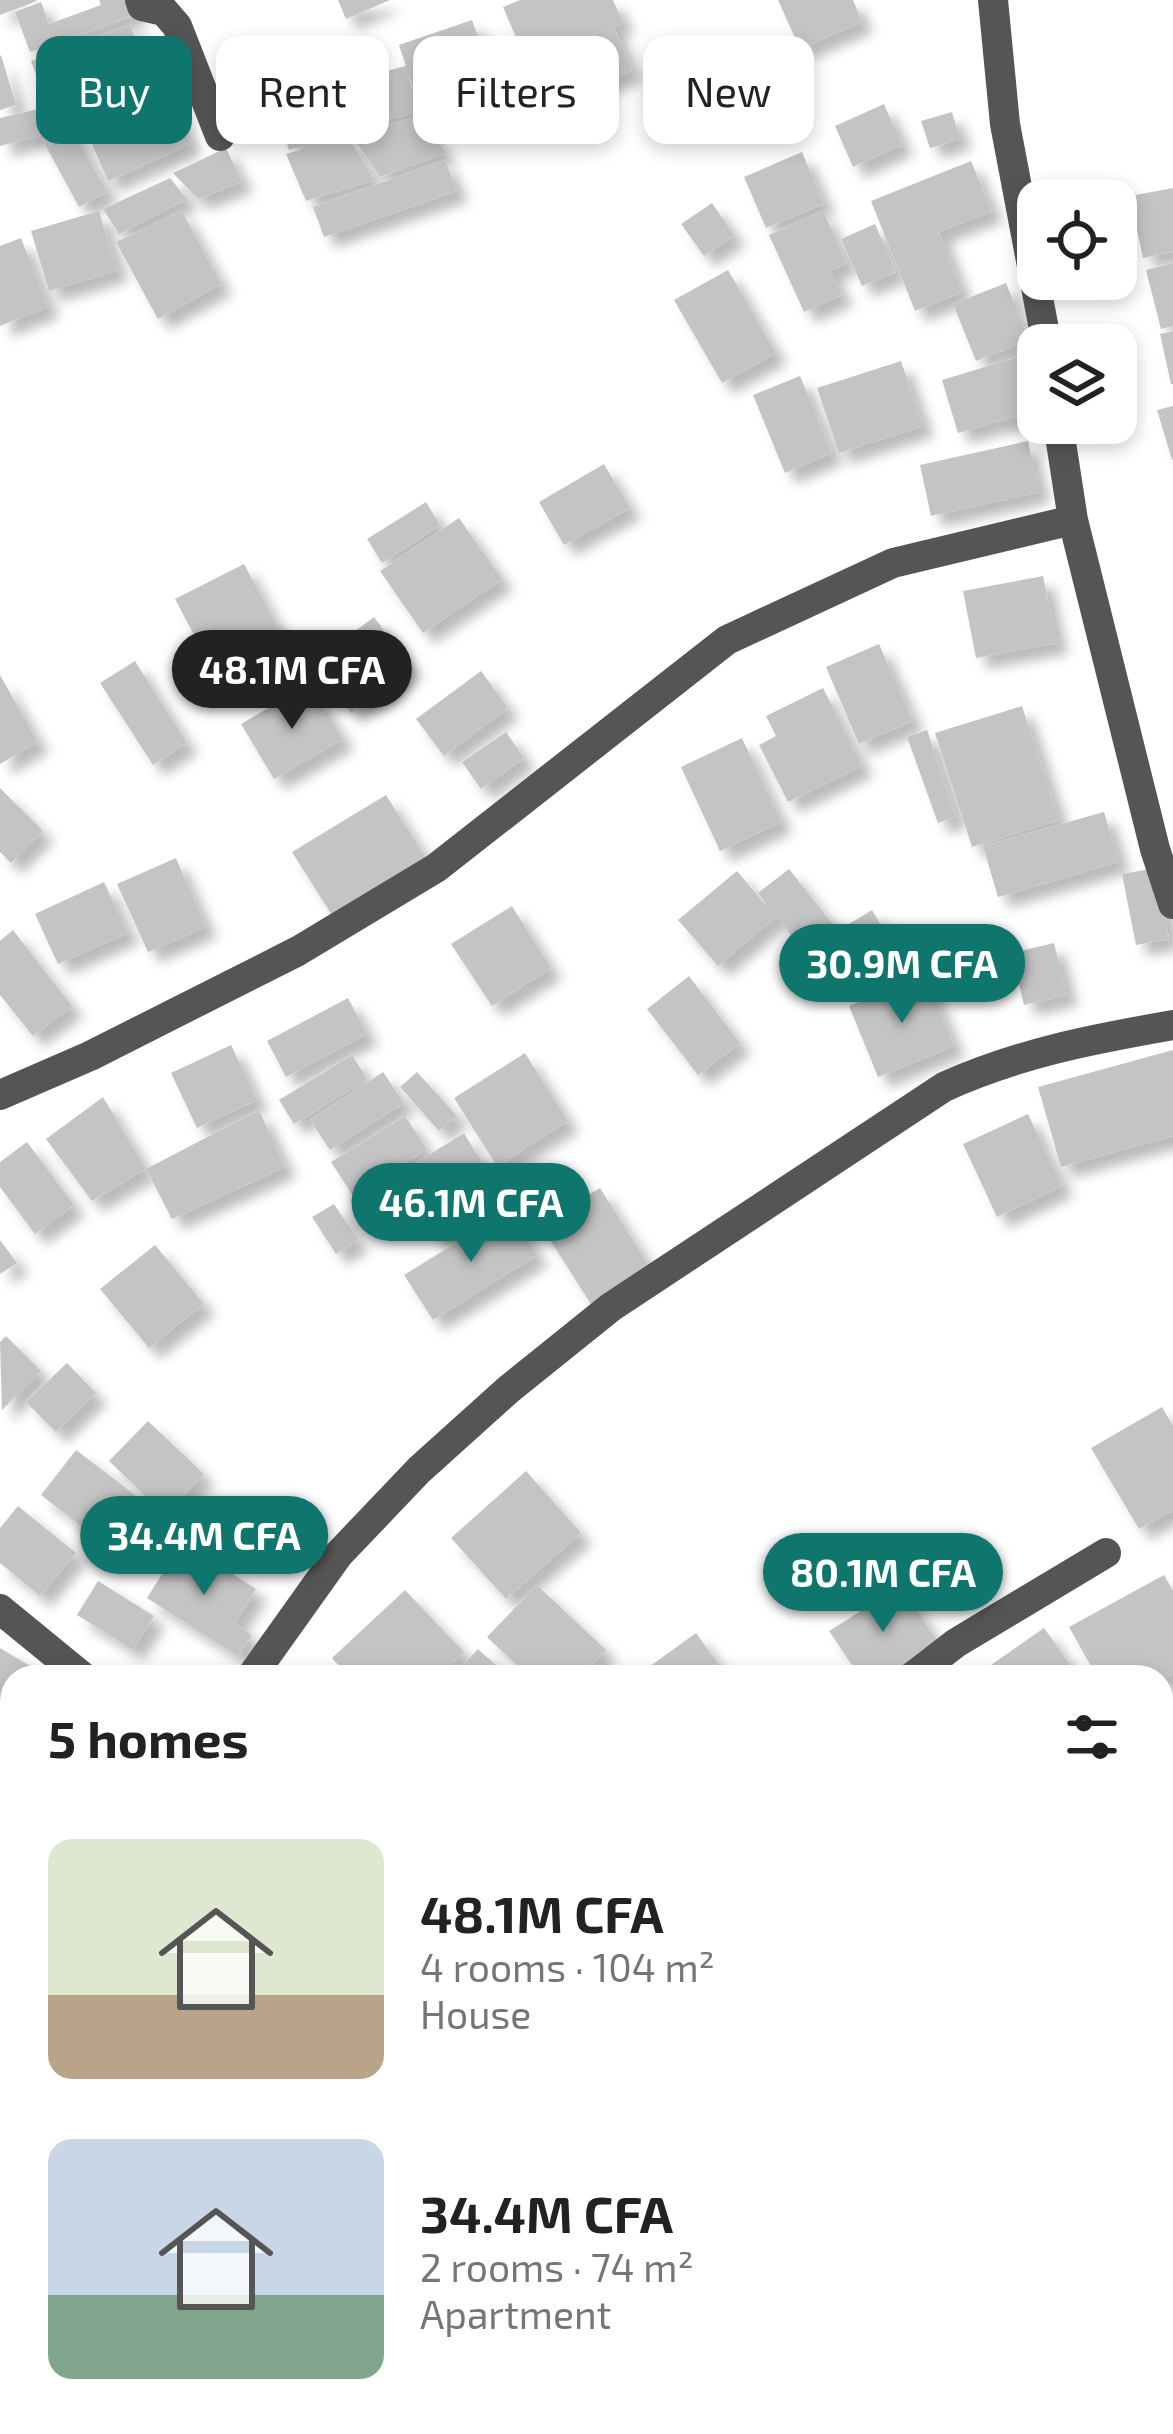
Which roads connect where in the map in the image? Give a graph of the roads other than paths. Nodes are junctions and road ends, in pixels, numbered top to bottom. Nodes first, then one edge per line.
1 (140, 0) edge
2 (992, 0) edge
3 (216, 126) edge
4 (1043, 324) edge
5 (1061, 444) edge
6 (1072, 520) junction
7 (1173, 904) edge
8 (1173, 1025) edge
9 (0, 1095) edge
10 (1106, 1552) dead end
11 (0, 1610) edge
12 (68, 1665) edge
13 (260, 1665) edge
14 (928, 1665) edge

1 - 3 street
2 - 4 street
5 - 6 street
6 - 7 street
6 - 9 street
8 - 13 street
10 - 14 street
11 - 12 street

